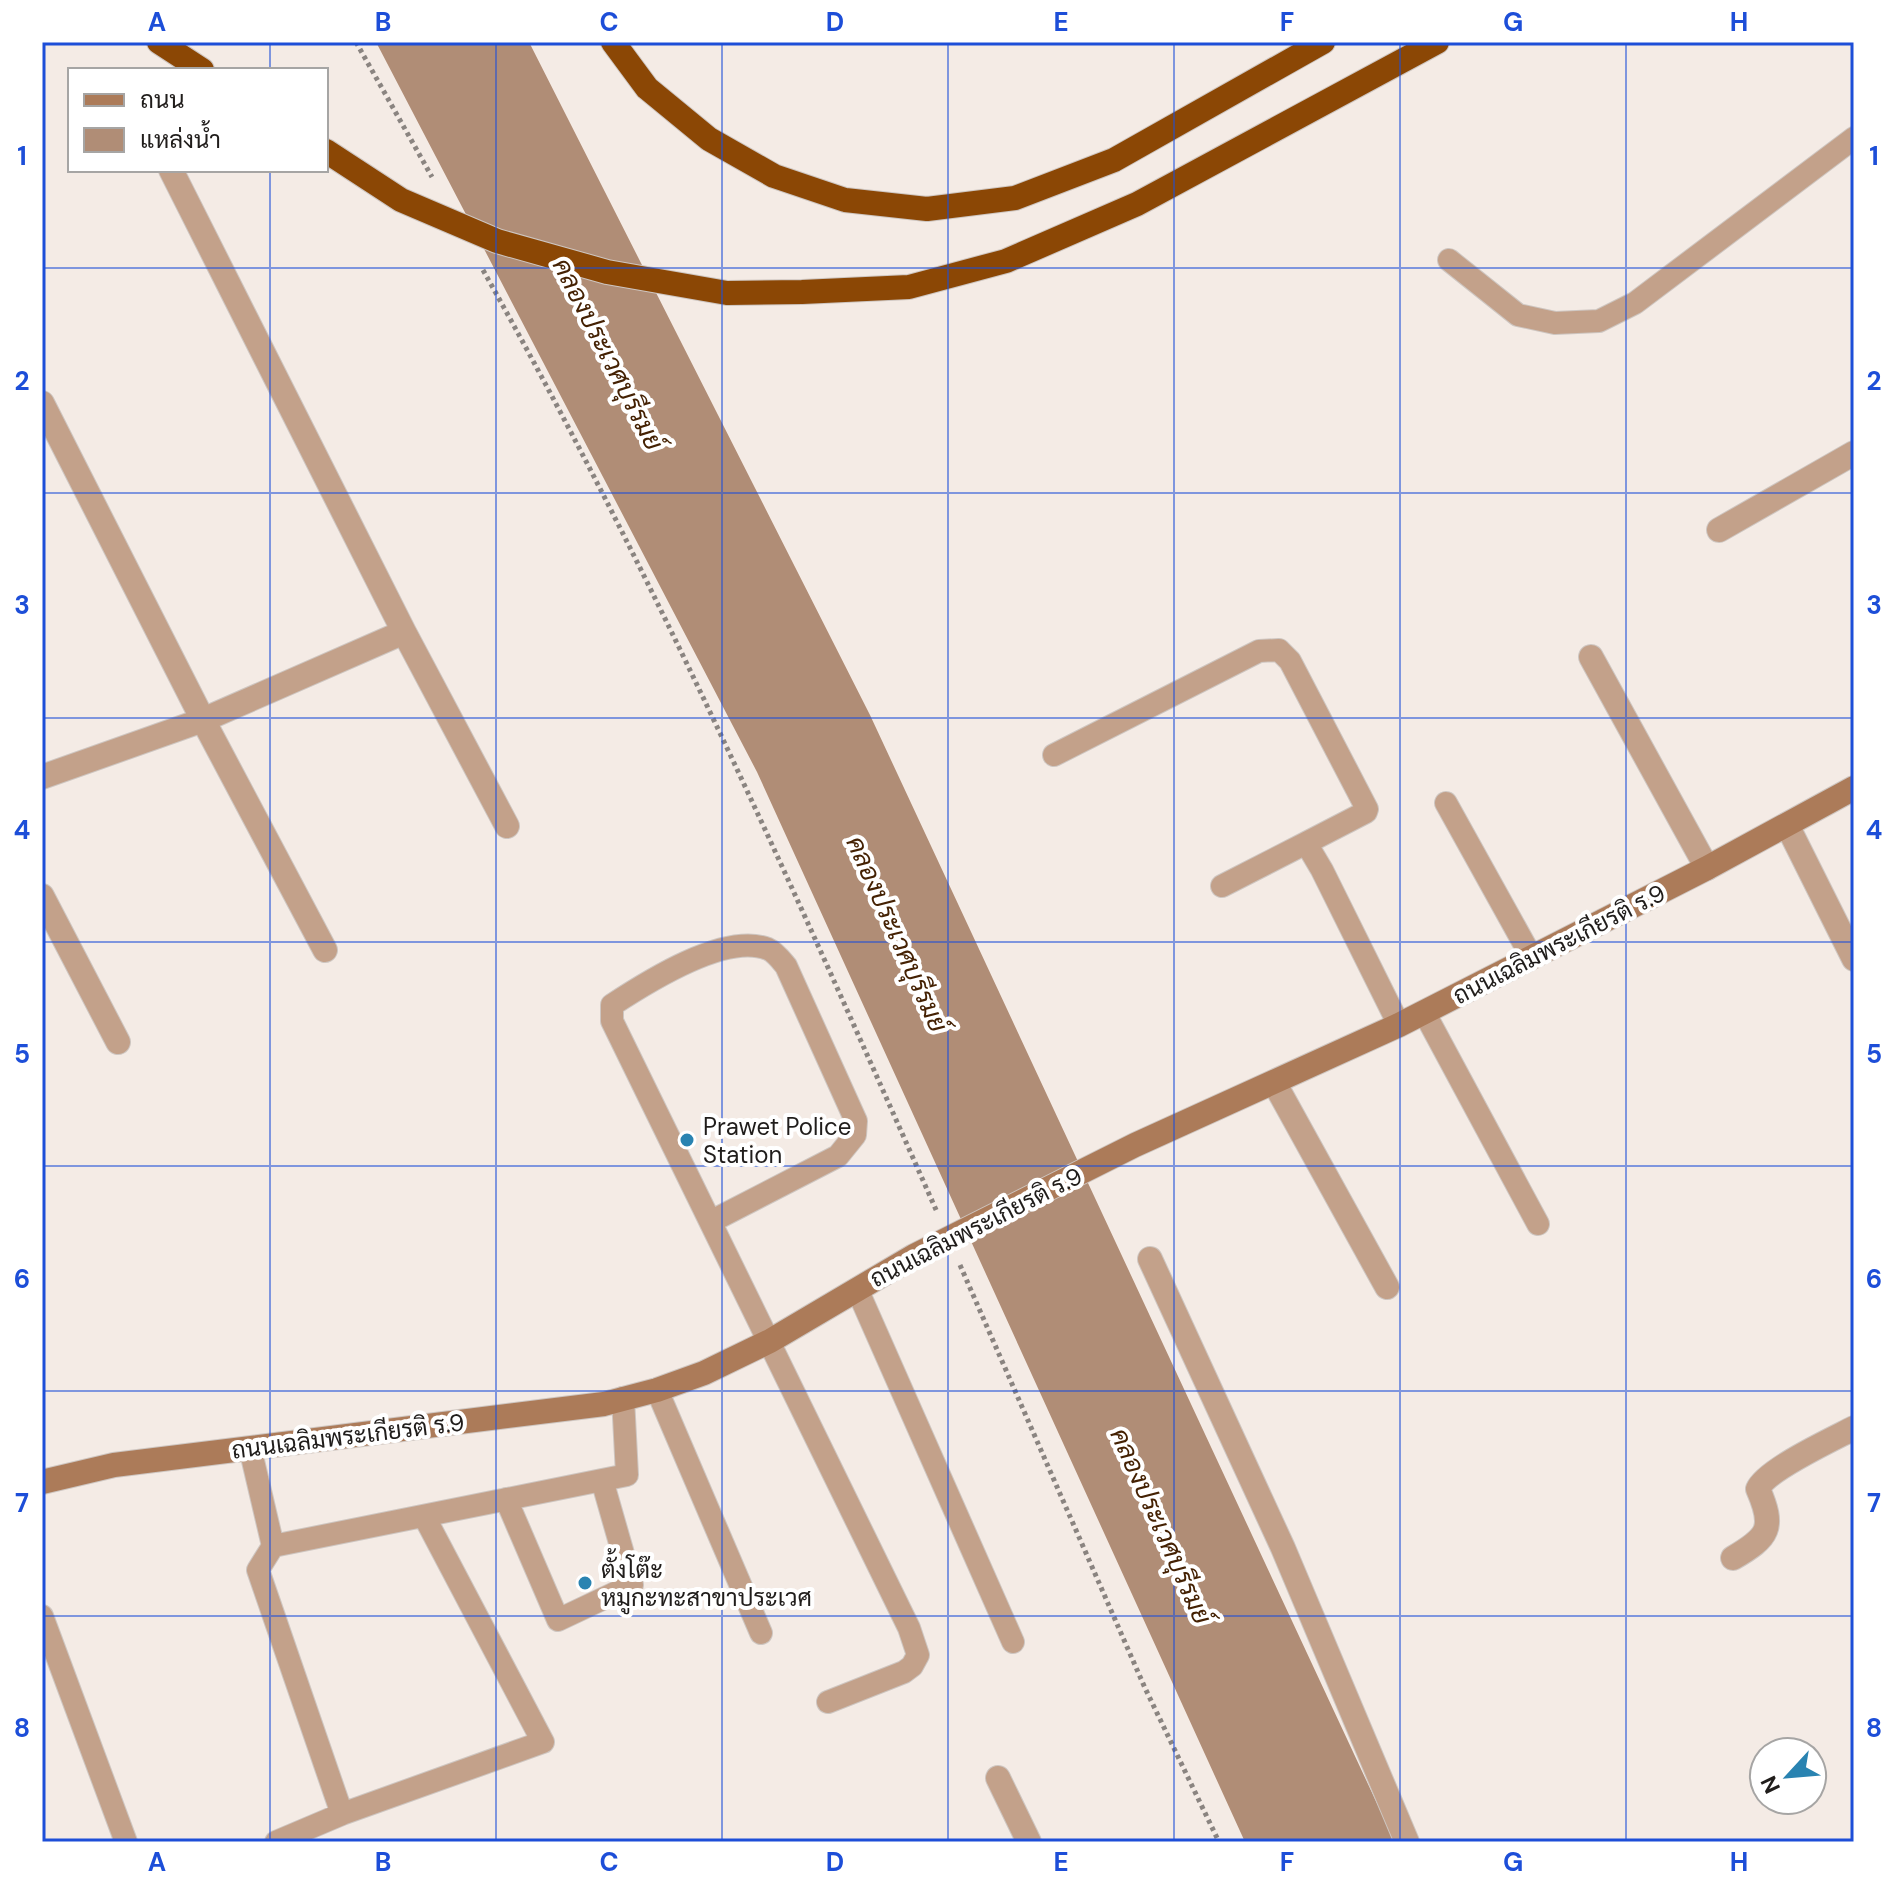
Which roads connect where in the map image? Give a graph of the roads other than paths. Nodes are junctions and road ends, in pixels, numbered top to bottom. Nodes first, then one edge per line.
1 (159, 42) edge
2 (613, 42) edge
3 (1323, 42) edge
4 (1437, 42) edge
5 (199, 68) edge
6 (1854, 138) edge
7 (328, 152) edge
8 (172, 172) edge
9 (1449, 260) dead end
10 (42, 403) edge
11 (1854, 453) edge
12 (1719, 530) dead end
13 (404, 632) junction
14 (1591, 657) dead end
15 (203, 720) junction
16 (1054, 755) dead end
17 (42, 777) edge
18 (1854, 788) edge
19 (1446, 803) dead end
20 (1787, 825) junction
21 (507, 826) dead end
22 (1306, 843) junction
23 (1707, 868) junction
24 (1222, 886) dead end
25 (42, 896) edge
26 (325, 950) dead end
27 (1532, 958) junction
28 (1854, 959) edge
29 (1424, 1012) junction
30 (1399, 1025) junction
31 (118, 1042) dead end
32 (1275, 1084) junction
33 (712, 1221) junction
34 (1538, 1224) dead end
35 (1150, 1259) dead end
36 (1387, 1287) dead end
37 (857, 1289) junction
38 (770, 1341) junction
39 (657, 1390) junction
40 (623, 1398) junction
41 (1854, 1428) edge
42 (250, 1448) junction
43 (602, 1480) junction
44 (42, 1482) edge
45 (506, 1499) junction
46 (424, 1516) junction
47 (273, 1546) junction
48 (1733, 1558) dead end
49 (42, 1616) edge
50 (761, 1633) dead end
51 (1013, 1642) dead end
52 (50, 1659) edge
53 (828, 1702) dead end
54 (998, 1778) dead end
55 (342, 1814) junction
56 (126, 1842) edge
57 (276, 1842) edge
58 (1029, 1842) edge
59 (1407, 1842) edge

1 - 5 highway
2 - 3 highway
4 - 7 highway
6 - 9 lane
8 - 13 street
10 - 15 street
11 - 12 street
13 - 15 street
13 - 21 street
14 - 23 street
15 - 17 street
15 - 26 street
16 - 22 lane
18 - 20 street, ถนนเฉลิมพระเกียรติ ร.9
19 - 27 lane
20 - 23 street, ถนนเฉลิมพระเกียรติ ร.9
20 - 28 street
22 - 24 lane
22 - 30 lane
23 - 27 street, ถนนเฉลิมพระเกียรติ ร.9
25 - 31 street
27 - 29 street, ถนนเฉลิมพระเกียรติ ร.9
29 - 30 street, ถนนเฉลิมพระเกียรติ ร.9
29 - 34 lane
30 - 32 street, ถนนเฉลิมพระเกียรติ ร.9
32 - 36 street
32 - 37 street, ถนนเฉลิมพระเกียรติ ร.9
33 - 33 lane
33 - 38 lane
35 - 59 street
37 - 38 street, ถนนเฉลิมพระเกียรติ ร.9
37 - 51 lane
38 - 39 street, ถนนเฉลิมพระเกียรติ ร.9
38 - 53 lane
39 - 40 street, ถนนเฉลิมพระเกียรติ ร.9
39 - 50 lane
40 - 42 street, ถนนเฉลิมพระเกียรติ ร.9
40 - 43 lane
41 - 48 street
42 - 44 street, ถนนเฉลิมพระเกียรติ ร.9
42 - 47 lane
43 - 45 lane
43 - 45 lane
45 - 46 lane
46 - 47 lane
46 - 55 lane
47 - 55 lane
49 - 52 lane
52 - 56 lane
54 - 58 street
55 - 57 lane

